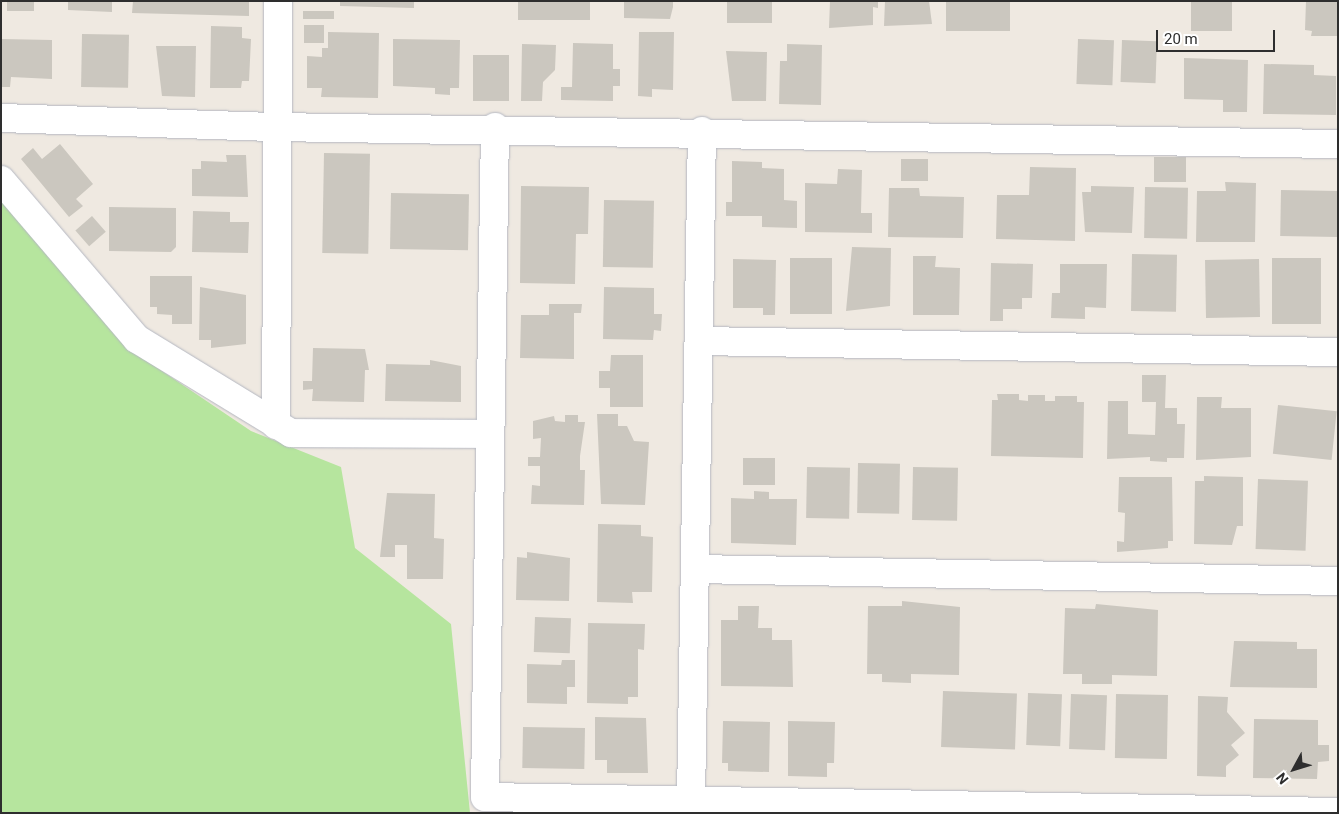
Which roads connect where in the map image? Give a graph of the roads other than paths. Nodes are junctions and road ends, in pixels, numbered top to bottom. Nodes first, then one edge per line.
1 (278, 1) edge
2 (1, 118) edge
3 (274, 127) junction
4 (495, 127) junction
5 (702, 131) junction
6 (1338, 144) edge
7 (1, 180) edge
8 (699, 341) junction
9 (1338, 352) edge
10 (276, 425) junction
11 (489, 434) junction
12 (695, 570) junction
13 (1338, 581) edge
14 (691, 800) junction
15 (1338, 812) edge

1 - 3 street
2 - 3 street
3 - 4 street
3 - 10 street
4 - 5 street
4 - 11 street
5 - 6 street
5 - 8 street
7 - 10 street
8 - 9 street
8 - 12 street
10 - 11 street
11 - 14 street
12 - 13 street
12 - 14 street
14 - 15 street

